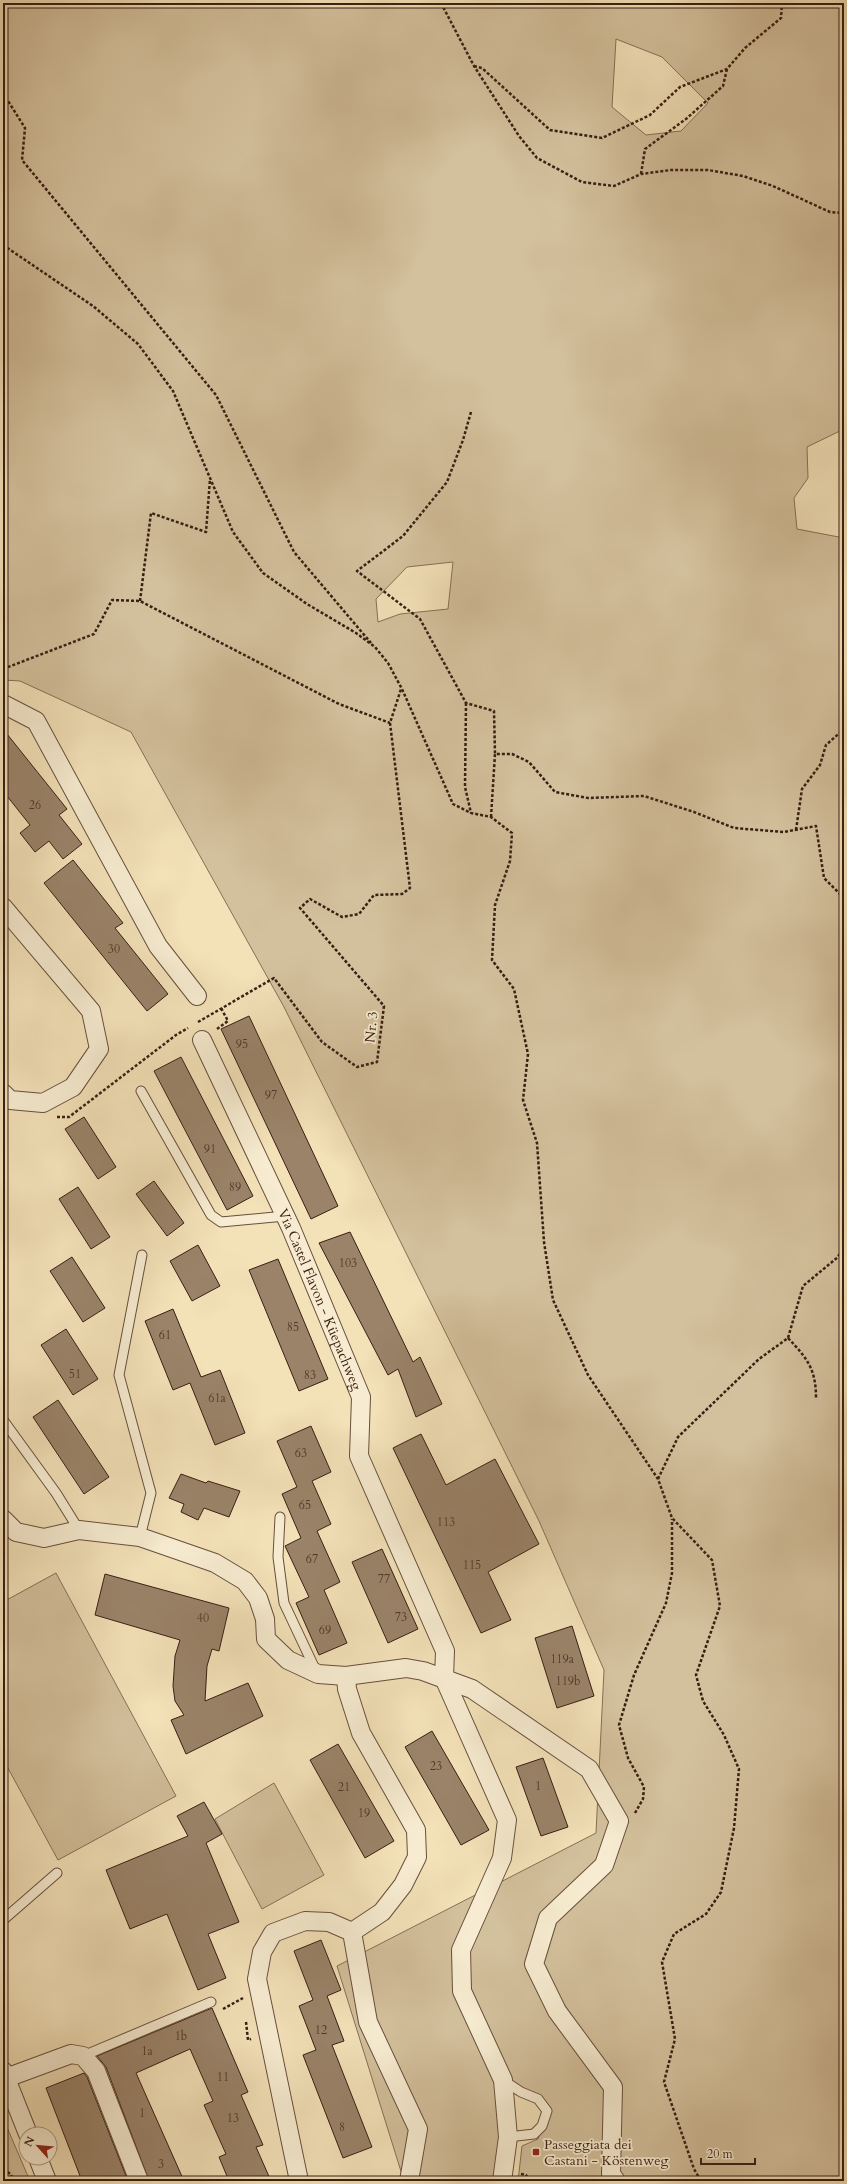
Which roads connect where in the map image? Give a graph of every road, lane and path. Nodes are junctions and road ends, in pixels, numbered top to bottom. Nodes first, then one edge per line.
1 (441, 3) edge
2 (782, 3) edge
3 (474, 66) junction
4 (727, 70) junction
5 (3, 92) edge
6 (642, 174) junction
7 (844, 213) edge
8 (3, 245) edge
9 (471, 412) dead end
10 (210, 479) junction
11 (140, 601) junction
12 (375, 648) junction
13 (3, 669) edge
14 (402, 689) junction
15 (466, 703) junction
16 (3, 704) edge
17 (390, 723) junction
18 (844, 729) edge
19 (495, 754) junction
20 (471, 813) junction
21 (491, 817) junction
22 (796, 830) junction
23 (844, 898) edge
24 (3, 907) edge
25 (197, 996) dead end
26 (221, 1008) junction
27 (196, 1023) dead end
28 (189, 1027) dead end
29 (202, 1040) joint
30 (141, 1091) dead end
31 (3, 1093) edge
32 (43, 1103) junction
33 (285, 1216) junction
34 (844, 1246) edge
35 (142, 1255) dead end
36 (788, 1338) junction
37 (816, 1398) dead end
38 (3, 1420) edge
39 (658, 1479) junction
40 (280, 1517) dead end
41 (672, 1518) junction
42 (3, 1519) edge
43 (79, 1530) junction
44 (140, 1537) junction
45 (318, 1674) junction
46 (346, 1676) junction
47 (444, 1678) junction
48 (619, 1821) junction
49 (57, 1873) dead end
50 (3, 1920) edge
51 (352, 1932) junction
52 (211, 2002) joint
53 (244, 2005) dead end
54 (246, 2019) dead end
55 (268, 2035) junction
56 (83, 2056) junction
57 (4, 2074) edge
58 (503, 2080) junction
59 (25, 2126) edge
60 (508, 2137) junction
61 (41, 2166) edge
62 (3, 2170) edge
63 (612, 2179) edge
64 (13, 2181) edge
65 (47, 2181) edge
66 (139, 2181) edge
67 (299, 2181) edge
68 (409, 2181) edge
69 (502, 2181) edge
70 (702, 2181) edge

1 - 3 path
2 - 4 path
3 - 4 path
3 - 6 path
4 - 6 path
5 - 12 path
6 - 7 path
8 - 10 path
9 - 15 path
10 - 11 path
10 - 12 path
11 - 13 path
11 - 17 path
12 - 14 path
14 - 17 path, Nr. 3
14 - 20 path
15 - 19 path
15 - 20 path
16 - 25 street
17 - 26 path, Nr. 3
18 - 22 path
19 - 21 path
19 - 22 path
20 - 21 path
21 - 39 path
22 - 23 path
24 - 32 street
26 - 27 path, Nr. 3
26 - 29 path
28 - 32 path
29 - 33 street, Via Castel Flavon - Küepachweg
30 - 33 lane
31 - 32 street
33 - 47 street, Via Castel Flavon - Küepachweg
34 - 36 path
35 - 44 lane
36 - 37 path
36 - 39 path
38 - 43 lane
39 - 41 path
40 - 45 lane
41 - 48 path
41 - 70 path
42 - 43 street
43 - 44 street
44 - 45 street
45 - 46 street
46 - 47 street
46 - 51 street
47 - 48 street
47 - 58 street
48 - 63 street
49 - 50 lane
51 - 55 street
51 - 68 street
52 - 53 path
52 - 56 lane
54 - 55 path
55 - 67 street
56 - 57 street
56 - 66 street
57 - 59 street
58 - 60 street
58 - 60 lane
60 - 69 street
61 - 65 street
62 - 64 path

